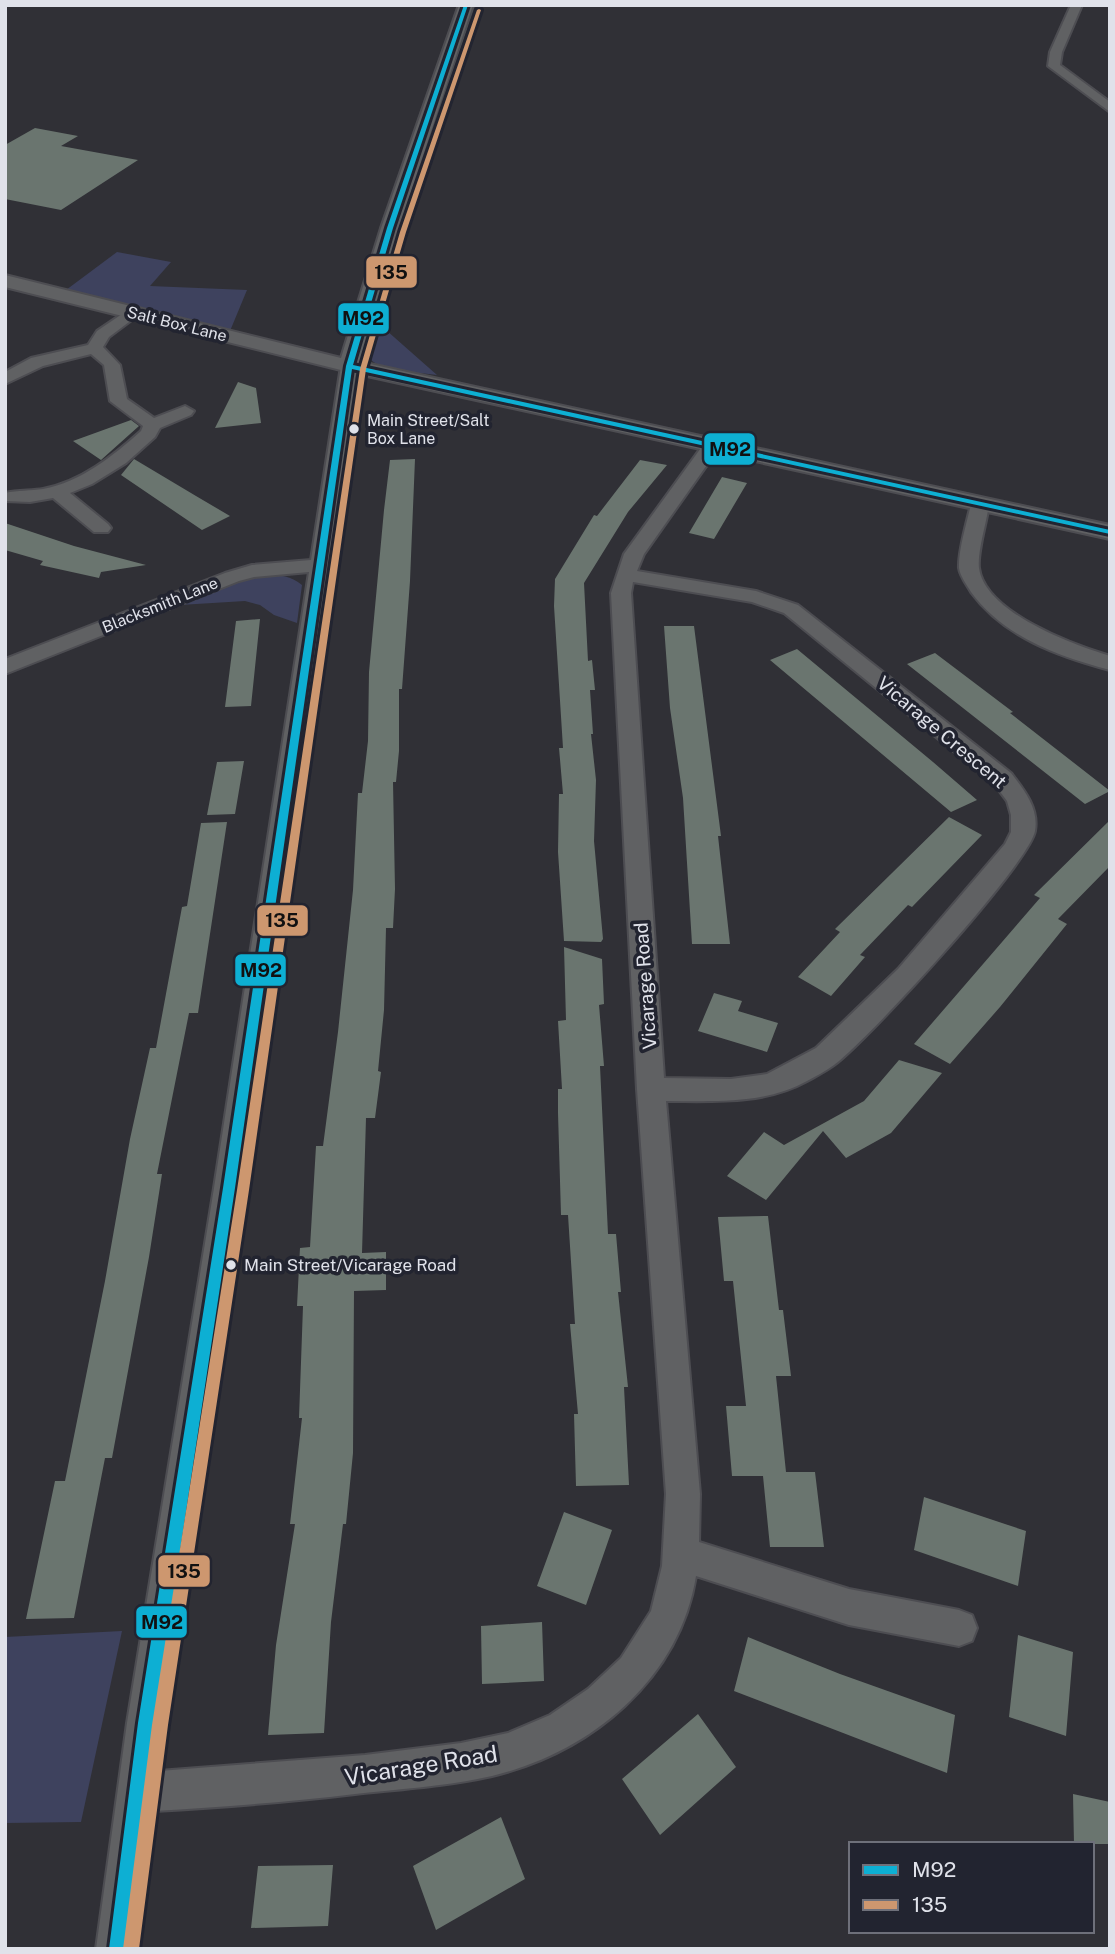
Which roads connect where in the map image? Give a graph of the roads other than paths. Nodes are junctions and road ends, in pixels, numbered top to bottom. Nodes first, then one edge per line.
1 (466, 5) edge
2 (1077, 5) edge
3 (1110, 108) edge
4 (5, 281) edge
5 (131, 313) junction
6 (94, 348) junction
7 (5, 362) edge
8 (349, 366) junction
9 (23, 369) junction
10 (5, 379) edge
11 (186, 411) dead end
12 (152, 425) junction
13 (712, 445) junction
14 (58, 493) junction
15 (10, 497) dead end
16 (980, 504) junction
17 (101, 528) dead end
18 (1110, 532) edge
19 (320, 565) junction
20 (625, 575) junction
21 (1110, 663) edge
22 (5, 667) edge
23 (651, 1089) junction
24 (682, 1554) junction
25 (959, 1628) dead end
26 (138, 1792) junction
27 (117, 1949) edge

1 - 8 street
2 - 3 street
4 - 5 street, Salt Box Lane
5 - 6 street
5 - 8 street, Salt Box Lane
6 - 9 street
6 - 12 street
7 - 9 street
8 - 13 street, Salt Box Lane
8 - 19 street
9 - 10 street
11 - 12 street
12 - 14 street
13 - 16 street, Salt Box Lane
13 - 20 street, Vicarage Road
14 - 15 street
14 - 17 street
16 - 18 street, Salt Box Lane
16 - 21 street
19 - 22 street, Blacksmith Lane
19 - 26 street
20 - 23 street, Vicarage Road
20 - 23 street, Vicarage Crescent
23 - 24 street, Vicarage Road
24 - 25 street
24 - 26 street, Vicarage Road
26 - 27 street

